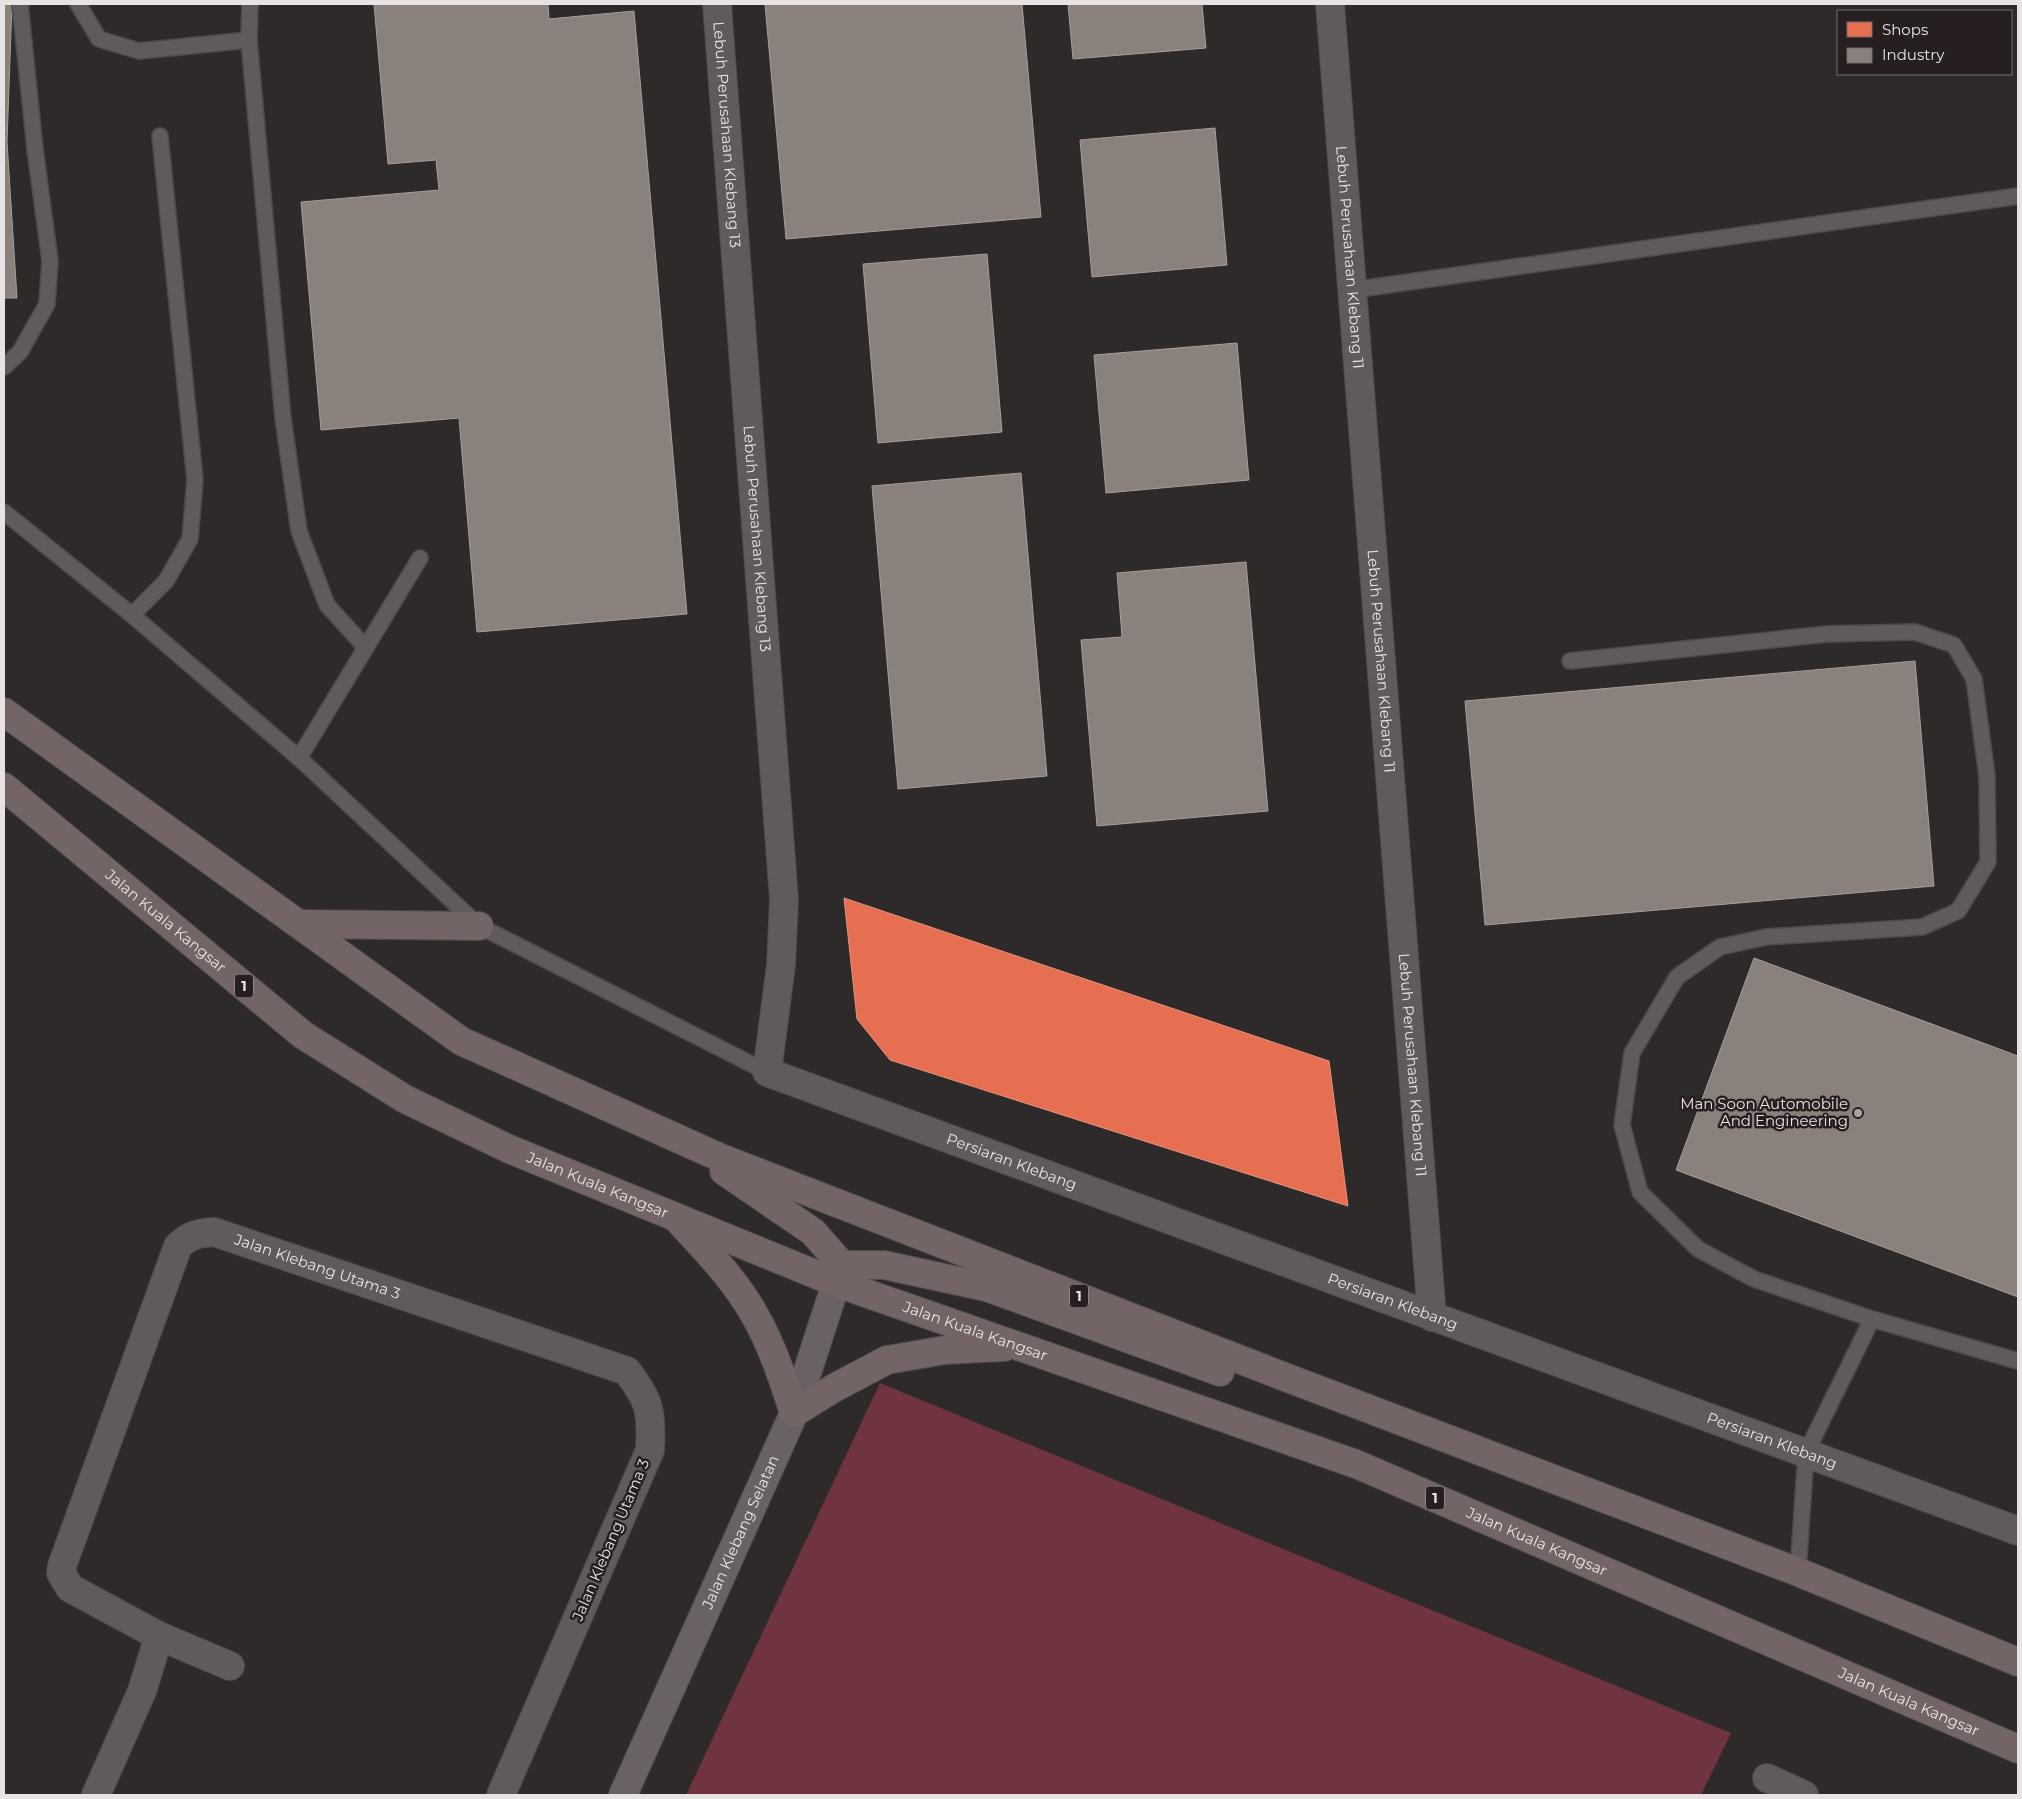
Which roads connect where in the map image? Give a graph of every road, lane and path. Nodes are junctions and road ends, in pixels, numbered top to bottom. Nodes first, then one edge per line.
1 (20, 4) edge
2 (78, 4) edge
3 (250, 4) edge
4 (717, 4) edge
5 (1330, 4) edge
6 (249, 40) junction
7 (160, 136) dead end
8 (2018, 196) edge
9 (1352, 290) junction
10 (4, 367) edge
11 (4, 512) edge
12 (420, 558) dead end
13 (132, 615) junction
14 (366, 648) junction
15 (1570, 660) dead end
16 (4, 712) edge
17 (299, 758) junction
18 (4, 787) edge
19 (300, 924) junction
20 (479, 926) junction
21 (767, 1072) junction
22 (680, 1140) junction
23 (675, 1217) junction
24 (840, 1274) junction
25 (1432, 1317) junction
26 (1872, 1319) junction
27 (1016, 1346) junction
28 (2018, 1361) edge
29 (1284, 1377) junction
30 (794, 1414) junction
31 (1806, 1453) junction
32 (2018, 1531) edge
33 (1798, 1572) junction
34 (159, 1636) junction
35 (2018, 1662) edge
36 (230, 1666) dead end
37 (2018, 1749) edge
38 (1767, 1778) dead end
39 (96, 1795) edge
40 (501, 1795) edge
41 (623, 1795) edge
42 (1804, 1795) edge

1 - 10 lane
2 - 6 lane
3 - 6 lane
4 - 21 street, Lebuh Perusahaan Klebang 13
5 - 9 street, Lebuh Perusahaan Klebang 11
6 - 14 lane
7 - 13 lane
8 - 9 lane
9 - 25 street, Lebuh Perusahaan Klebang 11
11 - 13 lane
12 - 14 lane
13 - 17 lane
14 - 17 lane
15 - 26 lane
16 - 19 highway, 1
17 - 20 lane
18 - 23 highway, Jalan Kuala Kangsar / 1
19 - 20 highway
19 - 22 highway, 1
20 - 21 lane
21 - 25 street, Persiaran Klebang
22 - 24 highway
22 - 29 highway, 1
23 - 24 highway, Jalan Kuala Kangsar / 1
23 - 30 highway
24 - 27 highway, Jalan Kuala Kangsar / 1
24 - 29 highway
24 - 30 street, Jalan Klebang Selatan
25 - 31 street, Persiaran Klebang
26 - 28 lane
26 - 31 lane
27 - 30 highway
27 - 37 highway, Jalan Kuala Kangsar / 1
29 - 33 highway, 1
30 - 41 street, Jalan Klebang Selatan
31 - 32 street, Persiaran Klebang
31 - 33 lane
33 - 35 highway, 1
34 - 36 street
34 - 39 street
34 - 40 street, Jalan Klebang Utama 3
38 - 42 street

